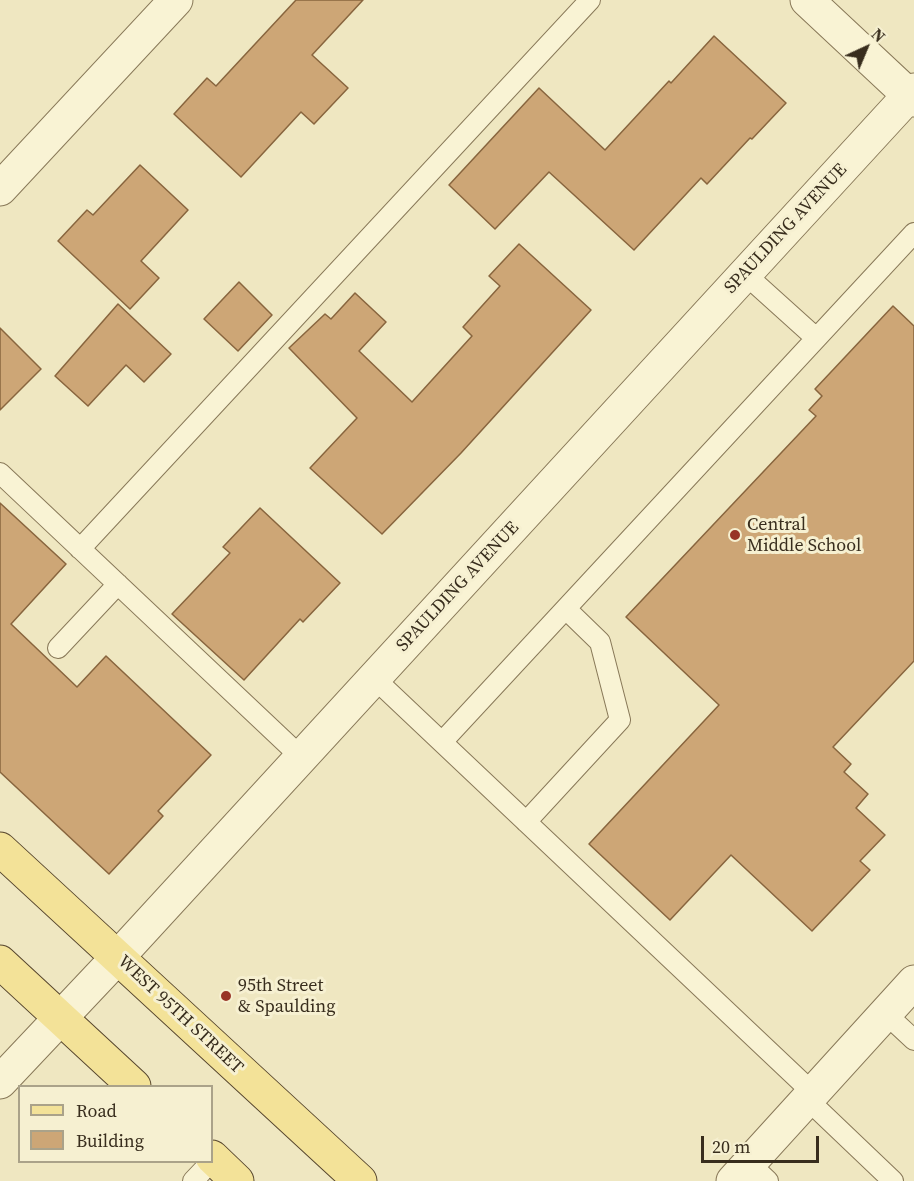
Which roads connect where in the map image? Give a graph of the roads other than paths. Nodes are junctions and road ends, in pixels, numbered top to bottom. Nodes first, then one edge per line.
1 (176, 0) edge
2 (590, 0) edge
3 (807, 0) edge
4 (912, 95) edge
5 (0, 189) edge
6 (914, 233) edge
7 (745, 274) junction
8 (816, 338) junction
9 (0, 473) edge
10 (80, 549) junction
11 (117, 584) junction
12 (566, 609) junction
13 (58, 648) dead end
14 (374, 678) junction
15 (442, 742) junction
16 (301, 757) junction
17 (526, 822) junction
18 (0, 849) edge
19 (117, 958) junction
20 (0, 962) edge
21 (914, 982) edge
22 (885, 1013) junction
23 (60, 1018) junction
24 (914, 1040) edge
25 (0, 1082) edge
26 (133, 1085) edge
27 (810, 1096) junction
28 (208, 1164) edge
29 (750, 1175) edge
30 (237, 1181) edge
31 (360, 1181) edge
32 (893, 1181) edge

1 - 5 street
2 - 10 lane
3 - 4 street
4 - 7 street, SPAULDING AVENUE
6 - 8 lane
7 - 8 lane
7 - 14 street, SPAULDING AVENUE
8 - 12 lane
9 - 10 lane
10 - 11 lane
11 - 13 lane
11 - 16 lane
12 - 15 lane
12 - 17 lane
14 - 15 lane
14 - 16 street, SPAULDING AVENUE
15 - 17 lane
16 - 19 street, SPAULDING AVENUE
17 - 27 lane
18 - 19 main road, WEST 95TH STREET
19 - 23 street, SPAULDING AVENUE
19 - 31 main road, WEST 95TH STREET
20 - 23 main road
21 - 22 street
22 - 24 lane
22 - 27 street
23 - 25 street, SPAULDING AVENUE
23 - 26 main road
27 - 29 street
27 - 32 lane
28 - 30 main road

